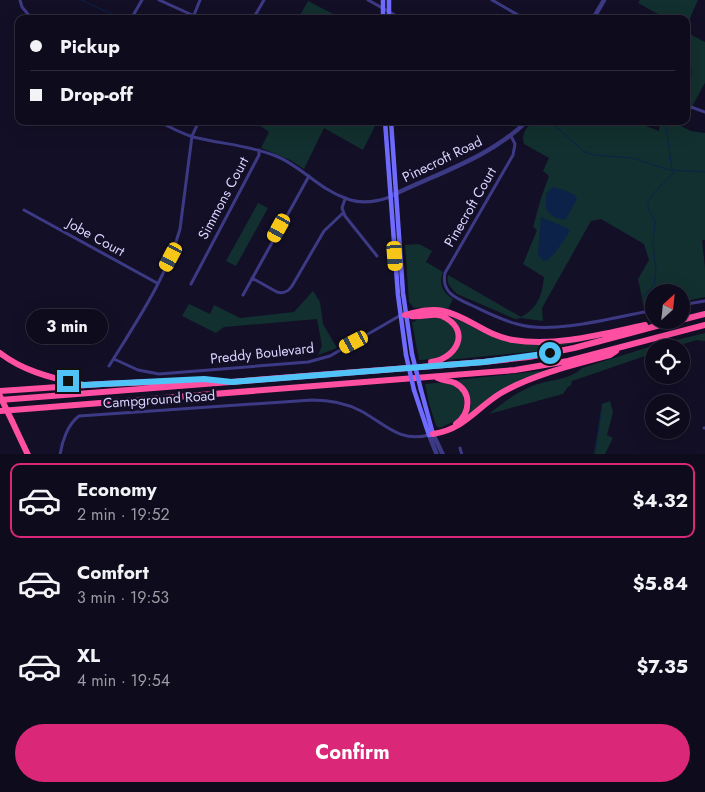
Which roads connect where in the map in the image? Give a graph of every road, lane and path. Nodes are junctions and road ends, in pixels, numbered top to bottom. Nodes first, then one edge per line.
1 (20, 0) edge
2 (142, 0) edge
3 (159, 0) edge
4 (200, 0) edge
5 (264, 0) edge
6 (368, 0) edge
7 (383, 0) edge
8 (389, 0) edge
9 (492, 0) edge
10 (604, 0) edge
11 (383, 8) junction
12 (389, 11) junction
13 (29, 15) edge
14 (133, 15) edge
15 (194, 15) joint
16 (256, 15) edge
17 (383, 15) edge
18 (389, 15) edge
19 (396, 15) edge
20 (519, 15) edge
21 (595, 15) edge
22 (691, 107) dead end
23 (705, 112) edge
24 (165, 125) edge
25 (197, 125) edge
26 (385, 125) edge
27 (391, 125) edge
28 (523, 125) edge
29 (192, 136) junction
30 (511, 136) junction
31 (259, 150) junction
32 (309, 176) junction
33 (396, 194) junction
34 (390, 197) junction
35 (345, 198) junction
36 (24, 210) dead end
37 (343, 213) junction
38 (377, 256) dead end
39 (252, 278) junction
40 (157, 283) junction
41 (191, 284) dead end
42 (242, 295) dead end
43 (705, 300) edge
44 (690, 302) edge
45 (645, 312) edge
46 (705, 314) edge
47 (403, 315) junction
48 (690, 317) edge
49 (645, 324) edge
50 (705, 325) edge
51 (645, 329) edge
52 (621, 347) junction
53 (0, 353) edge
54 (114, 359) junction
55 (109, 366) dead end
56 (409, 367) junction
57 (434, 376) junction
58 (232, 382) junction
59 (83, 385) junction
60 (0, 391) edge
61 (0, 396) edge
62 (0, 400) edge
63 (0, 411) edge
64 (431, 434) junction
65 (460, 448) dead end
66 (28, 454) edge
67 (60, 454) edge
68 (437, 454) edge
69 (443, 454) edge
70 (462, 454) edge

1 - 13 street
2 - 14 street
3 - 15 street
4 - 15 street
5 - 16 street
6 - 11 street
7 - 11 main road
8 - 12 main road
9 - 20 street
10 - 21 street
11 - 12 street
11 - 17 main road
12 - 18 main road
12 - 19 street
22 - 23 street
24 - 29 street
25 - 29 street
26 - 34 main road
27 - 33 main road
28 - 30 street, Pinecroft Road
29 - 31 street
29 - 40 street
30 - 33 street, Pinecroft Road
30 - 45 street, Pinecroft Court
31 - 32 street
31 - 41 street, Simmons Court
32 - 35 street
32 - 39 street
33 - 34 street, Pinecroft Road
33 - 47 main road
34 - 35 street
34 - 47 main road
35 - 37 street
36 - 40 street, Jobe Court
37 - 38 street
37 - 39 street
39 - 42 street
40 - 54 street
43 - 44 street
46 - 48 highway
47 - 49 highway
47 - 54 street, Preddy Boulevard
47 - 56 highway
47 - 64 main road, bridge
47 - 64 main road, bridge
50 - 52 highway
51 - 56 highway
52 - 57 highway
52 - 64 highway
53 - 59 highway
54 - 55 street
56 - 58 highway
57 - 63 highway
57 - 64 highway
58 - 59 highway
58 - 62 highway
59 - 60 highway
61 - 66 highway, bridge
64 - 67 street, Campground Road
64 - 68 street
64 - 69 street
65 - 70 street

